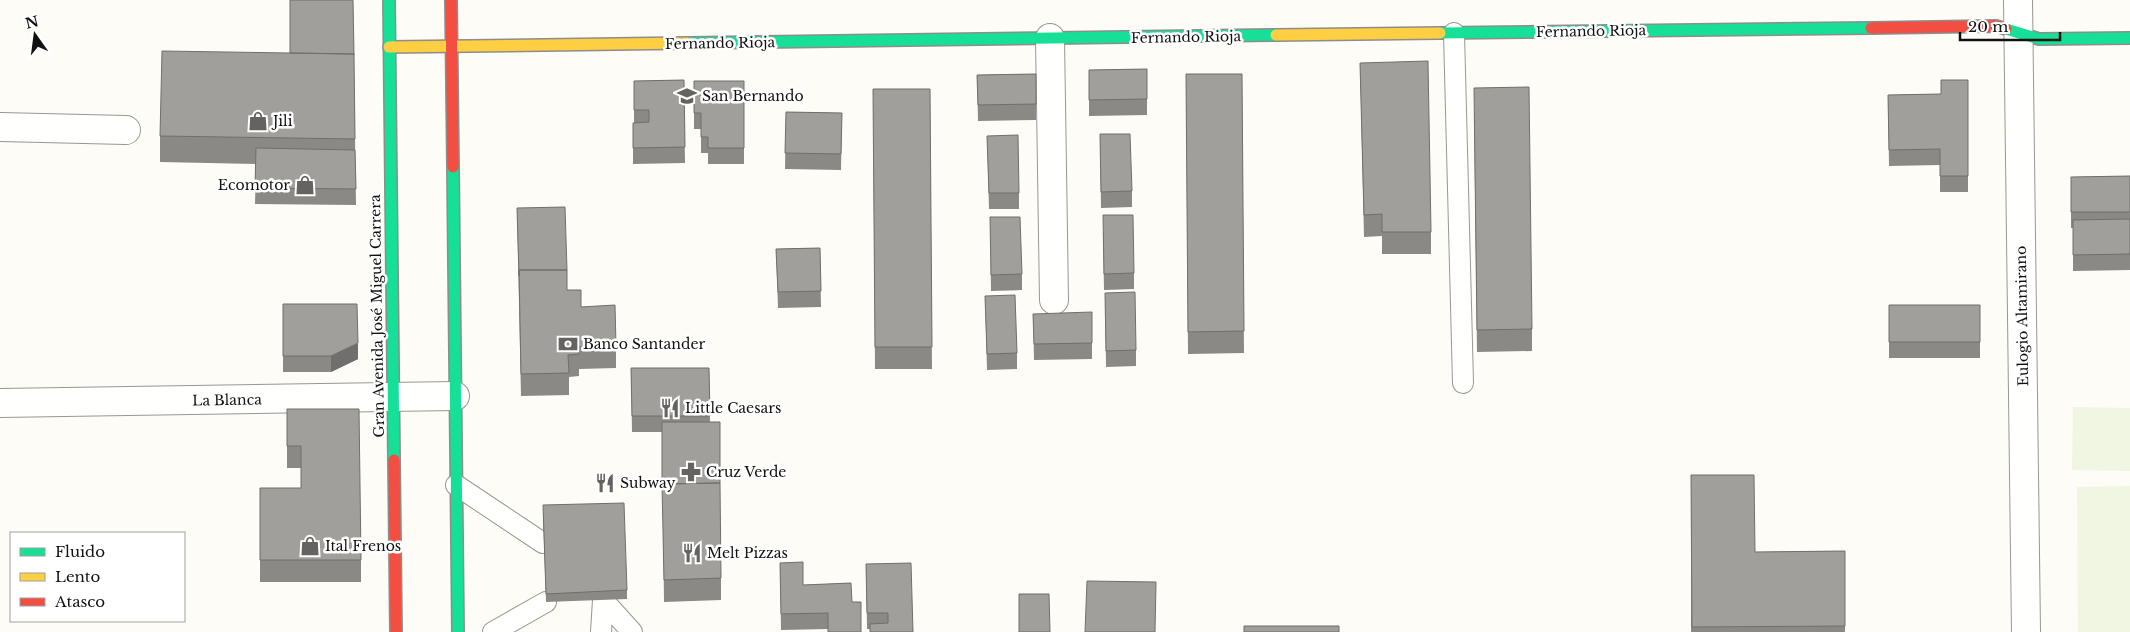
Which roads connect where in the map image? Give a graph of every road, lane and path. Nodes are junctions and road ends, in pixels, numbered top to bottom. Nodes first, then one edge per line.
1 (389, 0) edge
2 (451, 0) edge
3 (2018, 0) edge
4 (1454, 33) junction
5 (2018, 33) junction
6 (1050, 38) junction
7 (2130, 38) edge
8 (390, 47) junction
9 (452, 47) junction
10 (0, 127) edge
11 (126, 130) dead end
12 (1054, 300) dead end
13 (1463, 383) dead end
14 (455, 396) junction
15 (393, 397) junction
16 (0, 403) edge
17 (456, 485) junction
18 (543, 543) edge
19 (546, 602) edge
20 (396, 632) edge
21 (458, 632) edge
22 (493, 632) edge
23 (601, 632) edge
24 (632, 632) edge
25 (2026, 632) edge

1 - 8 street, Gran Avenida José Miguel Carrera
2 - 9 street
3 - 5 street, Eulogio Altamirano
4 - 5 street, Fernando Rioja
4 - 6 street, Fernando Rioja
4 - 13 lane
5 - 7 street, Fernando Rioja
5 - 25 street, Eulogio Altamirano
6 - 9 street, Fernando Rioja
6 - 12 street
8 - 9 street, Fernando Rioja
8 - 15 street, Gran Avenida José Miguel Carrera
9 - 14 street
10 - 11 street
14 - 15 street, La Blanca
14 - 17 street
15 - 16 street, La Blanca
15 - 20 street, Gran Avenida José Miguel Carrera
17 - 18 lane
17 - 21 street
19 - 22 lane
23 - 24 lane

